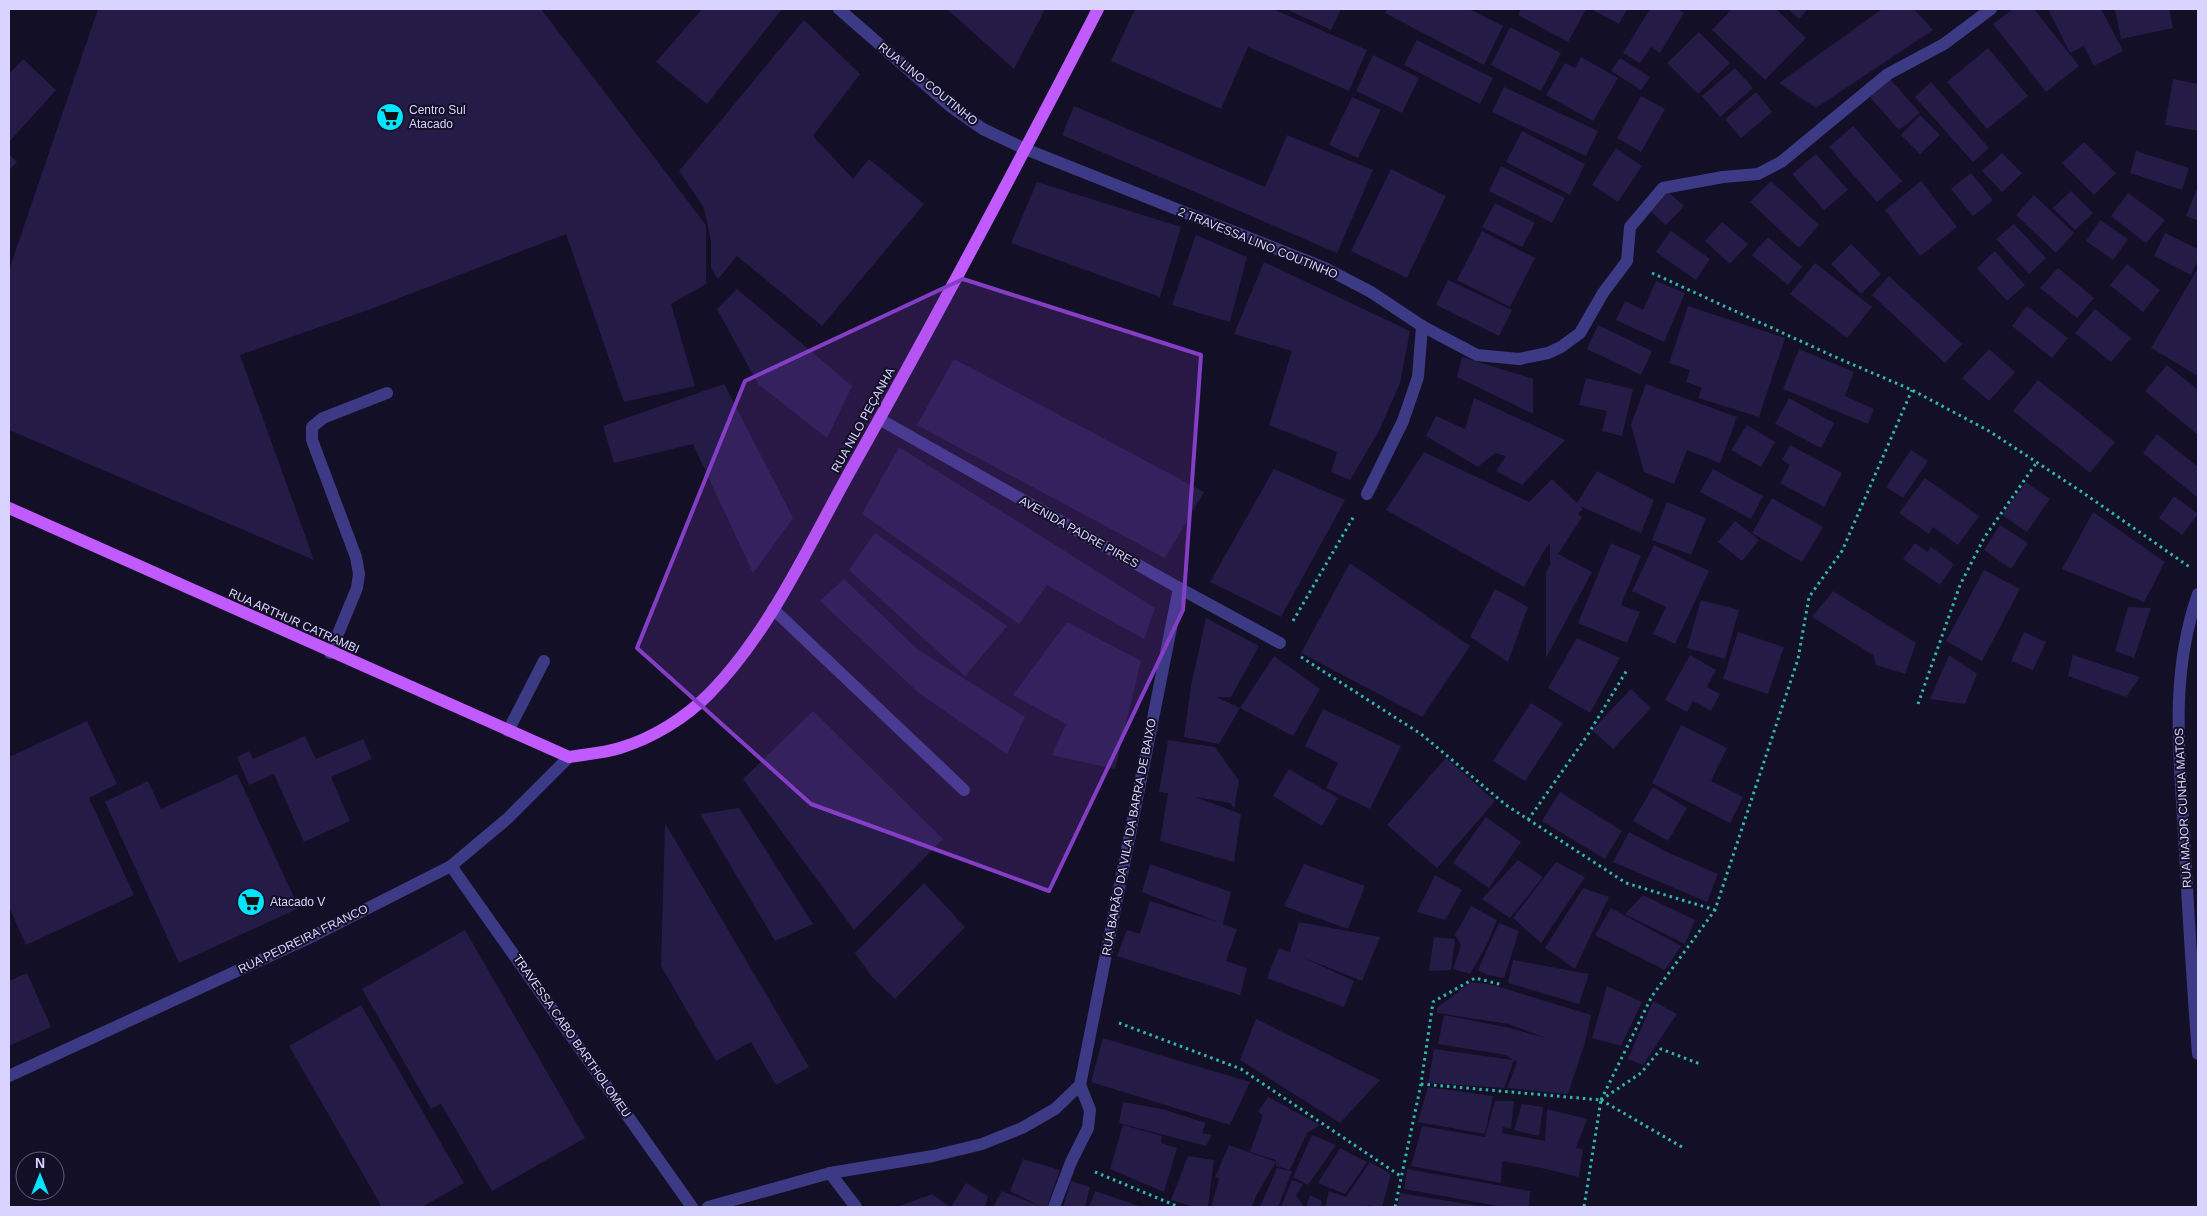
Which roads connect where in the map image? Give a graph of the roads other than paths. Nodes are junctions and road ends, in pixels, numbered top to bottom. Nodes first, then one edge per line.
1 (838, 9) edge
2 (1098, 9) edge
3 (1991, 9) edge
4 (1025, 149) junction
5 (1422, 326) junction
6 (386, 393) dead end
7 (879, 419) junction
8 (1367, 494) road end
9 (9, 508) edge
10 (1179, 588) junction
11 (2198, 594) edge
12 (773, 609) junction
13 (1280, 643) road end
14 (330, 653) junction
15 (544, 661) dead end
16 (508, 731) junction
17 (569, 758) junction
18 (964, 790) dead end
19 (451, 866) junction
20 (2198, 1054) edge
21 (9, 1076) edge
22 (1080, 1085) junction
23 (830, 1173) junction
24 (692, 1207) edge
25 (708, 1207) edge
26 (856, 1207) edge
27 (1054, 1207) edge

1 - 4 street, RUA LINO COUTINHO
2 - 4 main road, RUA NILO PEÇANHA
3 - 5 street, 2 TRAVESSA LINO COUTINHO
4 - 5 street, 2 TRAVESSA LINO COUTINHO
4 - 7 main road, RUA NILO PEÇANHA
5 - 8 street
6 - 14 street
7 - 10 street, AVENIDA PADRE PIRES
7 - 12 main road, RUA NILO PEÇANHA
9 - 14 main road, RUA ARTHUR CATRAMBI
10 - 13 street, AVENIDA PADRE PIRES
10 - 22 street, RUA BARÃO DA VILA DA BARRA DE BAIXO
11 - 20 street, RUA MAJOR CUNHA MATOS
12 - 17 main road, RUA NILO PEÇANHA
12 - 18 street
14 - 16 main road, RUA ARTHUR CATRAMBI
15 - 16 street
16 - 17 main road, RUA ARTHUR CATRAMBI
17 - 19 street, RUA PEDREIRA FRANCO
19 - 21 street, RUA PEDREIRA FRANCO
19 - 24 street, TRAVESSA CABO BARTHOLOMEU
22 - 23 street
22 - 27 street
23 - 25 street
23 - 26 street

